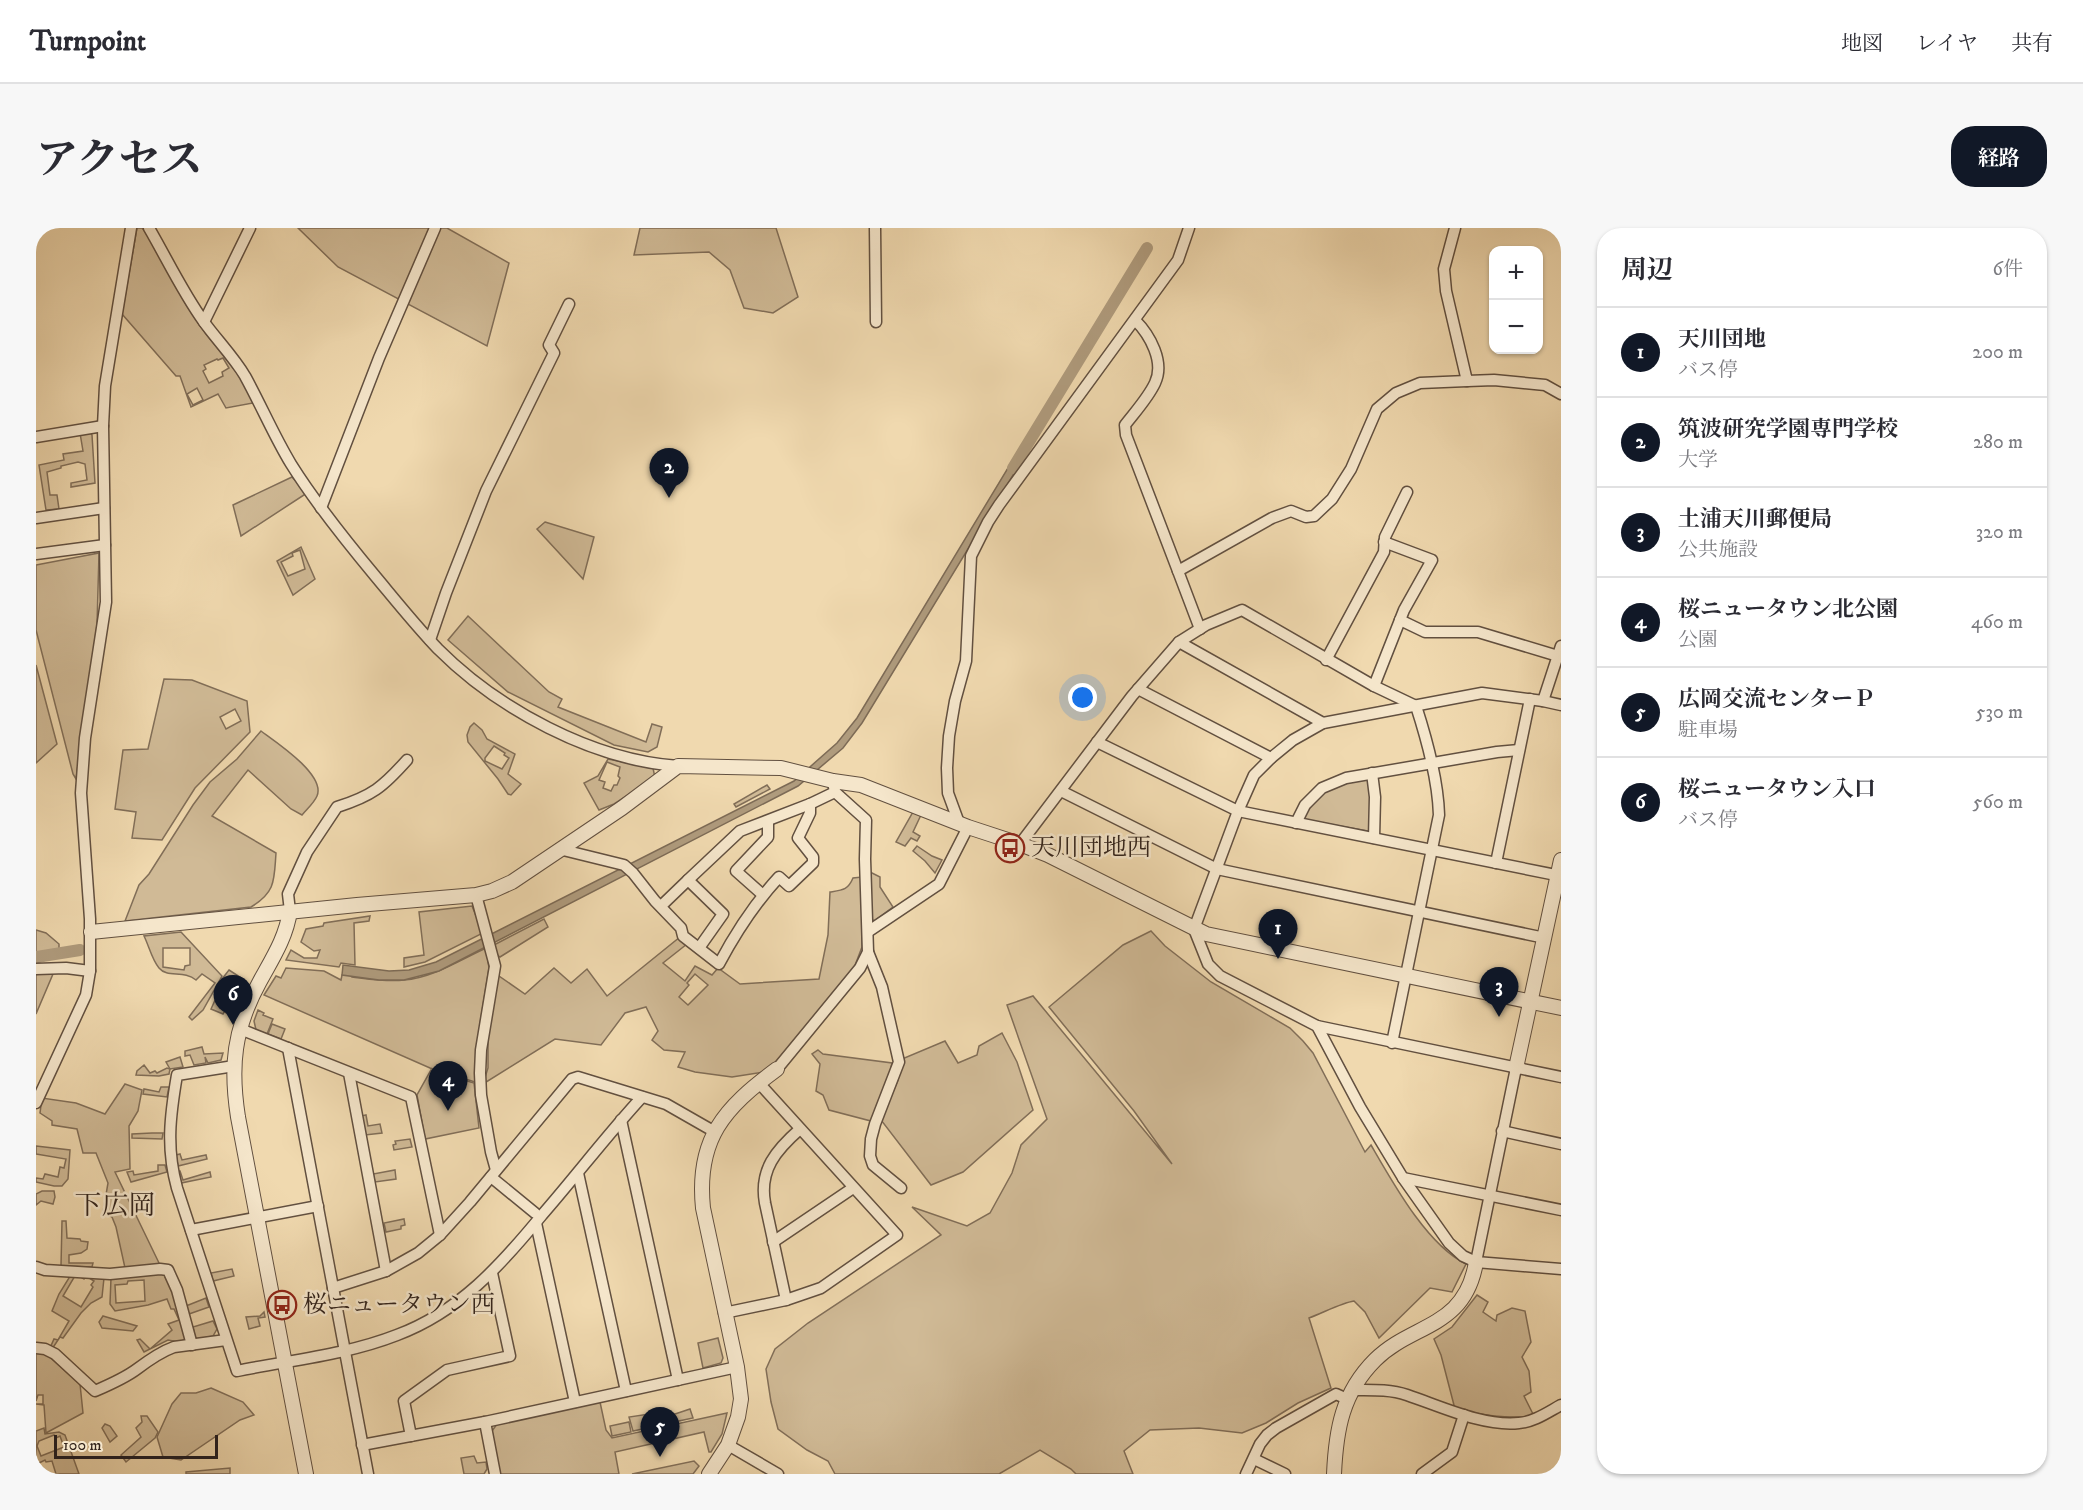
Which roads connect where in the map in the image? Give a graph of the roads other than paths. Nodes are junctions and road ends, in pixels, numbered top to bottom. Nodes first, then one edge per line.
1 (131, 228) edge
2 (149, 228) edge
3 (250, 228) edge
4 (435, 228) edge
5 (875, 228) edge
6 (1188, 228) edge
7 (1455, 228) edge
8 (569, 304) dead end
9 (1135, 320) junction
10 (204, 322) junction
11 (876, 322) dead end
12 (1467, 381) junction
13 (1561, 393) edge
14 (103, 426) junction
15 (36, 437) edge
16 (1407, 492) dead end
17 (104, 508) junction
18 (321, 508) junction
19 (36, 518) edge
20 (1384, 542) junction
21 (105, 544) junction
22 (36, 554) edge
23 (1178, 571) junction
24 (1400, 620) junction
25 (1200, 629) junction
26 (430, 640) junction
27 (1179, 642) junction
28 (1560, 651) edge
29 (1326, 660) junction
30 (1374, 686) junction
31 (1138, 689) junction
32 (1530, 699) junction
33 (1543, 700) junction
34 (1561, 705) edge
35 (1416, 706) junction
36 (1323, 723) junction
37 (1097, 742) junction
38 (1519, 750) junction
39 (1271, 758) junction
40 (407, 760) dead end
41 (1431, 763) junction
42 (678, 766) junction
43 (1372, 773) junction
44 (834, 786) junction
45 (1061, 791) junction
46 (810, 804) junction
47 (1238, 811) junction
48 (768, 822) junction
49 (1296, 823) junction
50 (963, 825) junction
51 (1374, 838) junction
52 (1020, 844) junction
53 (559, 849) junction
54 (1432, 850) junction
55 (1561, 860) edge
56 (1496, 863) junction
57 (1217, 869) junction
58 (1559, 875) edge
59 (688, 880) junction
60 (476, 895) junction
61 (763, 895) junction
62 (661, 906) junction
63 (290, 911) junction
64 (1420, 911) junction
65 (1194, 929) junction
66 (869, 931) junction
67 (91, 932) junction
68 (1545, 938) junction
69 (699, 948) junction
70 (868, 952) junction
71 (36, 969) edge
72 (90, 971) junction
73 (1406, 976) junction
74 (1530, 1002) junction
75 (1561, 1008) edge
76 (1317, 1026) junction
77 (240, 1029) junction
78 (1392, 1043) junction
79 (288, 1048) junction
80 (234, 1066) junction
81 (1516, 1068) junction
82 (777, 1069) joint
83 (349, 1073) junction
84 (1561, 1077) edge
85 (759, 1083) junction
86 (642, 1097) junction
87 (36, 1103) edge
88 (621, 1120) junction
89 (800, 1130) junction
90 (1502, 1131) junction
91 (715, 1132) junction
92 (1561, 1144) edge
93 (578, 1173) junction
94 (493, 1174) junction
95 (1403, 1178) junction
96 (853, 1188) junction
97 (902, 1188) dead end
98 (1489, 1195) junction
99 (318, 1206) junction
100 (1561, 1210) edge
101 (258, 1217) junction
102 (535, 1218) junction
103 (191, 1230) junction
104 (440, 1235) junction
105 (773, 1242) junction
106 (1476, 1262) junction
107 (36, 1267) edge
108 (1561, 1269) edge
109 (386, 1271) junction
110 (492, 1273) junction
111 (333, 1288) junction
112 (786, 1300) junction
113 (724, 1313) junction
114 (226, 1340) junction
115 (192, 1345) junction
116 (36, 1348) edge
117 (344, 1350) junction
118 (284, 1361) junction
119 (737, 1367) junction
120 (678, 1380) junction
121 (626, 1391) junction
122 (1350, 1394) junction
123 (575, 1402) junction
124 (1561, 1405) edge
125 (1464, 1415) junction
126 (485, 1422) junction
127 (411, 1436) junction
128 (362, 1445) junction
129 (728, 1445) junction
130 (1254, 1459) junction
131 (306, 1474) edge
132 (368, 1474) edge
133 (495, 1474) edge
134 (709, 1474) edge
135 (778, 1474) edge
136 (1246, 1474) edge
137 (1284, 1474) edge
138 (1334, 1474) edge
139 (1422, 1474) edge

1 - 14 street
2 - 10 street
3 - 10 street
4 - 18 street
5 - 11 street
6 - 9 street
7 - 12 street
8 - 26 street
9 - 23 street
9 - 50 street
10 - 18 street
12 - 13 street
12 - 23 street
14 - 15 street
14 - 17 street
16 - 20 street
17 - 19 street
17 - 21 street
18 - 26 street
20 - 24 street
20 - 29 street
21 - 22 street
21 - 67 street
23 - 25 street
24 - 28 street
24 - 30 street
25 - 27 street
25 - 29 street
26 - 42 street
27 - 31 street
27 - 36 street
28 - 33 street
29 - 30 street
30 - 35 street
31 - 37 street
31 - 39 street
32 - 33 street
32 - 35 street
32 - 38 street
33 - 34 street
35 - 36 street
35 - 41 street
36 - 39 street
37 - 45 street
37 - 47 street
38 - 41 street
38 - 56 street
39 - 47 street
40 - 63 street
41 - 43 street
41 - 54 street
42 - 44 street
42 - 53 street
43 - 49 street
43 - 51 street
44 - 46 street
44 - 50 street
44 - 66 street
45 - 52 street
45 - 57 street
46 - 48 street
46 - 61 street
47 - 49 street
47 - 57 street
48 - 59 street
48 - 61 street
49 - 51 street
50 - 52 street
50 - 66 street
51 - 54 street
52 - 65 street
53 - 60 street
53 - 62 street
54 - 56 street
54 - 64 street
55 - 58 street
56 - 58 street
57 - 64 street
57 - 65 street
58 - 68 street
59 - 62 street
59 - 69 street
60 - 63 street
60 - 94 street
61 - 69 street
62 - 69 street
63 - 67 street
63 - 77 street
64 - 68 street
64 - 73 street
65 - 73 street
65 - 76 street
66 - 70 street
67 - 72 street
68 - 74 street
70 - 82 street
70 - 97 street
71 - 72 street
72 - 87 street
73 - 74 street
73 - 78 street
74 - 75 street
74 - 81 street
76 - 78 street
76 - 95 street
77 - 79 street
77 - 80 street
78 - 81 street
79 - 83 street
79 - 99 street
80 - 101 street
80 - 103 street
81 - 84 street
81 - 90 street
82 - 85 street
83 - 104 street
83 - 109 street
85 - 89 street
85 - 91 street
86 - 88 street
86 - 91 street
86 - 94 street
88 - 93 street
88 - 120 street
89 - 96 street
89 - 105 street
90 - 92 street
90 - 98 street
91 - 113 street
93 - 102 street
93 - 121 street
94 - 102 street
94 - 104 street
95 - 98 street
95 - 106 street
96 - 105 street
96 - 112 street
98 - 100 street
98 - 106 street
99 - 101 street
99 - 111 street
101 - 103 street
101 - 118 street
102 - 110 street
102 - 123 street
103 - 114 street
104 - 109 street
105 - 112 street
106 - 108 street
106 - 122 street
107 - 115 street
109 - 111 street
110 - 117 street
110 - 127 street
111 - 117 street
112 - 113 street
113 - 119 street
114 - 115 street
114 - 118 street
115 - 116 street
117 - 118 street
117 - 128 street
118 - 131 street
119 - 120 street
119 - 129 street
120 - 121 street
121 - 123 street
122 - 125 street
122 - 130 street
122 - 138 street
123 - 126 street
124 - 125 street
125 - 139 street
126 - 127 street
126 - 133 street
127 - 128 street
128 - 132 street
129 - 134 street
129 - 135 street
130 - 136 street
130 - 137 street

